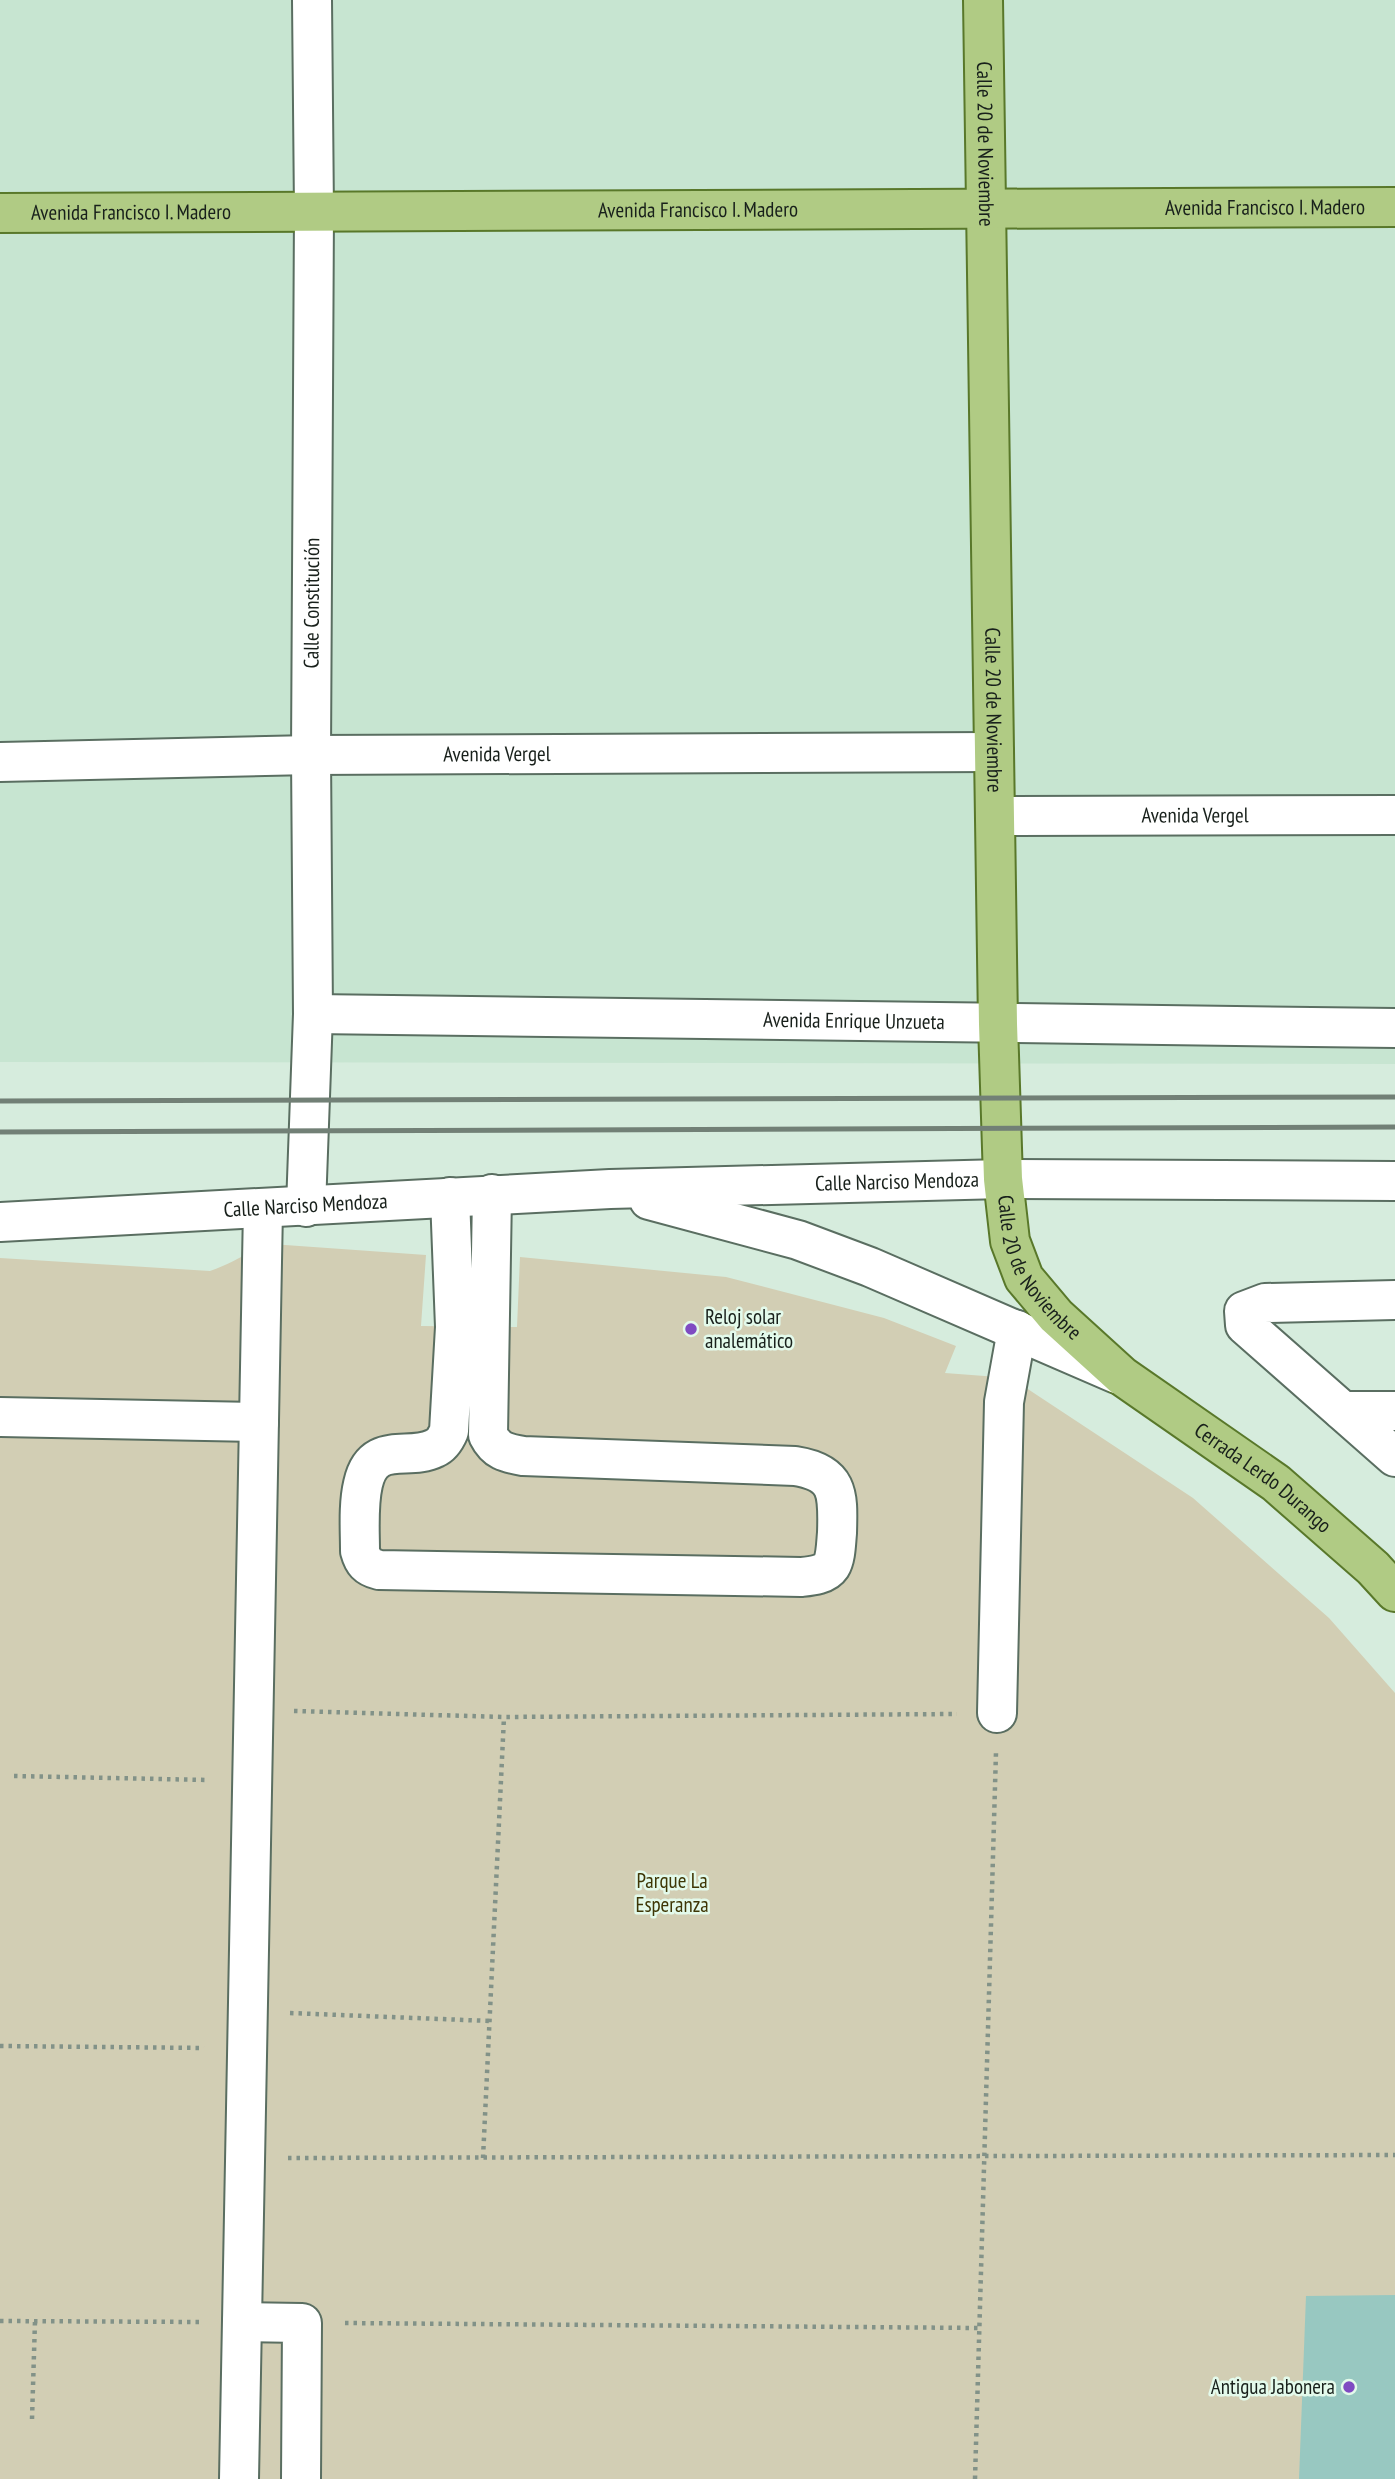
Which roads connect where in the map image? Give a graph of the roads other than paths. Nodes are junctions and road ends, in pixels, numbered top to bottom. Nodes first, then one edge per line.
1 (312, 0) edge
2 (983, 0) edge
3 (1395, 207) edge
4 (986, 209) junction
5 (314, 212) junction
6 (0, 213) edge
7 (994, 752) junction
8 (311, 755) junction
9 (0, 762) edge
10 (1395, 815) edge
11 (995, 816) junction
12 (313, 1014) junction
13 (998, 1024) junction
14 (1395, 1028) edge
15 (1003, 1179) junction
16 (1395, 1181) edge
17 (610, 1189) junction
18 (492, 1194) junction
19 (450, 1196) junction
20 (306, 1206) junction
21 (263, 1209) junction
22 (0, 1222) edge
23 (1395, 1300) edge
24 (1017, 1330) junction
25 (1122, 1376) junction
26 (1342, 1411) junction
27 (1395, 1411) edge
28 (0, 1417) edge
29 (259, 1422) junction
30 (1395, 1457) edge
31 (1395, 1592) edge
32 (997, 1713) road end
33 (242, 2322) junction
34 (239, 2479) edge
35 (301, 2479) edge

1 - 5 street, Calle Constitución
2 - 4 main road, Calle 20 de Noviembre
3 - 4 main road, Avenida Francisco I. Madero
4 - 5 main road, Avenida Francisco I. Madero
4 - 7 main road, Calle 20 de Noviembre
5 - 6 main road, Avenida Francisco I. Madero
5 - 8 street, Calle Constitución
7 - 8 street, Avenida Vergel
7 - 11 main road, Calle 20 de Noviembre
8 - 9 street, Avenida Vergel
8 - 12 street, Calle Constitución
10 - 11 street, Avenida Vergel
11 - 13 main road, Calle 20 de Noviembre
12 - 13 street, Avenida Enrique Unzueta
12 - 20 street, Calle Constitución
13 - 14 street, Avenida Enrique Unzueta
13 - 15 main road, Calle 20 de Noviembre
15 - 16 street, Calle Narciso Mendoza
15 - 17 street, Calle Narciso Mendoza
15 - 25 main road, Calle 20 de Noviembre
17 - 18 street, Calle Narciso Mendoza
17 - 24 street, Calle Narciso Mendoza
18 - 19 street, Calle Narciso Mendoza
18 - 19 street
19 - 20 street, Calle Narciso Mendoza
20 - 21 street, Calle Narciso Mendoza
21 - 22 street, Calle Narciso Mendoza
21 - 29 street
23 - 26 street
24 - 25 street, Calle Narciso Mendoza
24 - 32 street
25 - 31 main road, Cerrada Lerdo Durango
26 - 27 street
26 - 30 street
28 - 29 street
29 - 33 street
33 - 34 street
33 - 35 street

